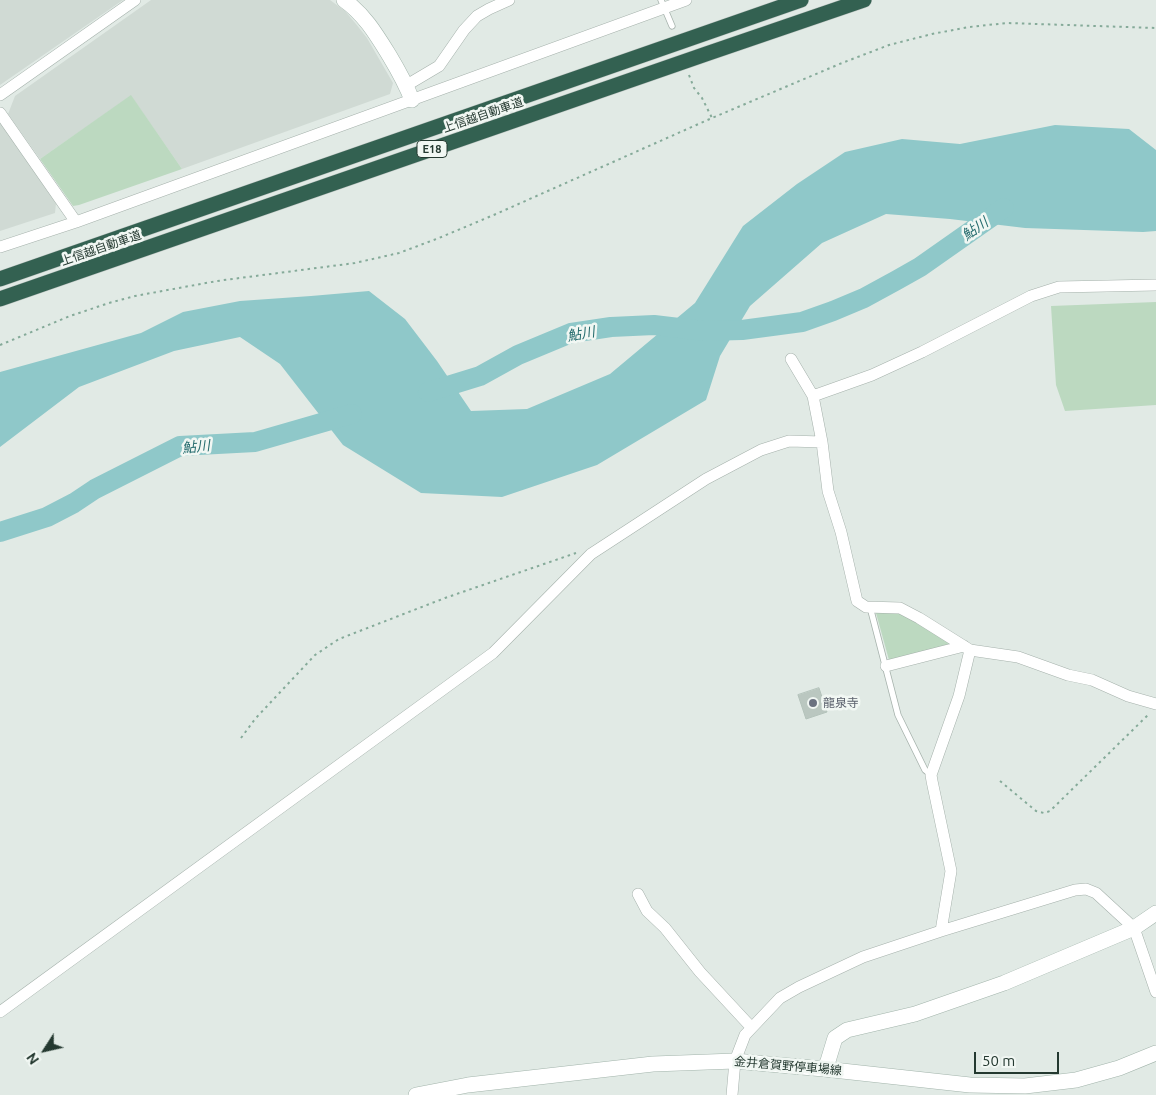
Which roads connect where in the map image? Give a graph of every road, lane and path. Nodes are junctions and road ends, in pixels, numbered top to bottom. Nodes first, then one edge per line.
1 (135, 0) edge
2 (344, 0) edge
3 (509, 0) edge
4 (686, 0) edge
5 (802, 0) edge
6 (864, 0) edge
7 (663, 4) edge
8 (672, 26) dead end
9 (1156, 28) edge
10 (689, 75) dead end
11 (407, 85) junction
12 (0, 95) edge
13 (412, 100) junction
14 (0, 113) edge
15 (712, 118) junction
16 (76, 222) junction
17 (0, 247) edge
18 (0, 278) edge
19 (1156, 285) edge
20 (0, 299) edge
21 (0, 345) edge
22 (791, 359) dead end
23 (813, 396) junction
24 (822, 442) junction
25 (591, 554) junction
26 (870, 607) junction
27 (967, 648) junction
28 (886, 666) junction
29 (1156, 704) edge
30 (1149, 714) dead end
31 (240, 738) dead end
32 (931, 775) junction
33 (1000, 781) dead end
34 (638, 894) dead end
35 (1156, 913) edge
36 (1134, 928) junction
37 (941, 931) junction
38 (1156, 992) edge
39 (0, 1012) edge
40 (751, 1028) junction
41 (1156, 1053) edge
42 (735, 1061) junction
43 (824, 1069) junction
44 (468, 1090) edge
45 (416, 1095) edge
46 (732, 1095) edge

1 - 12 street
2 - 11 main road
3 - 11 street
4 - 7 street
5 - 18 highway, 上信越自動車道 / E18
6 - 20 highway, 上信越自動車道 / E18
7 - 8 lane
7 - 13 street
9 - 15 path
10 - 15 path
11 - 13 main road
13 - 16 street
14 - 16 street
15 - 21 path
16 - 17 street
19 - 23 street
22 - 23 street
23 - 24 street
24 - 25 street
24 - 26 street
25 - 31 path
25 - 39 street
26 - 27 street
26 - 28 lane
27 - 28 street
27 - 29 street
27 - 32 street
28 - 32 lane
30 - 33 path
32 - 37 street
34 - 40 street
35 - 36 main road
36 - 37 street
36 - 38 street
36 - 43 main road
37 - 40 street
40 - 42 street
41 - 43 main road, 金井倉賀野停車場線
42 - 43 main road, 金井倉賀野停車場線
42 - 44 main road, 金井倉賀野停車場線
42 - 46 street
44 - 45 main road, 金井倉賀野停車場線

